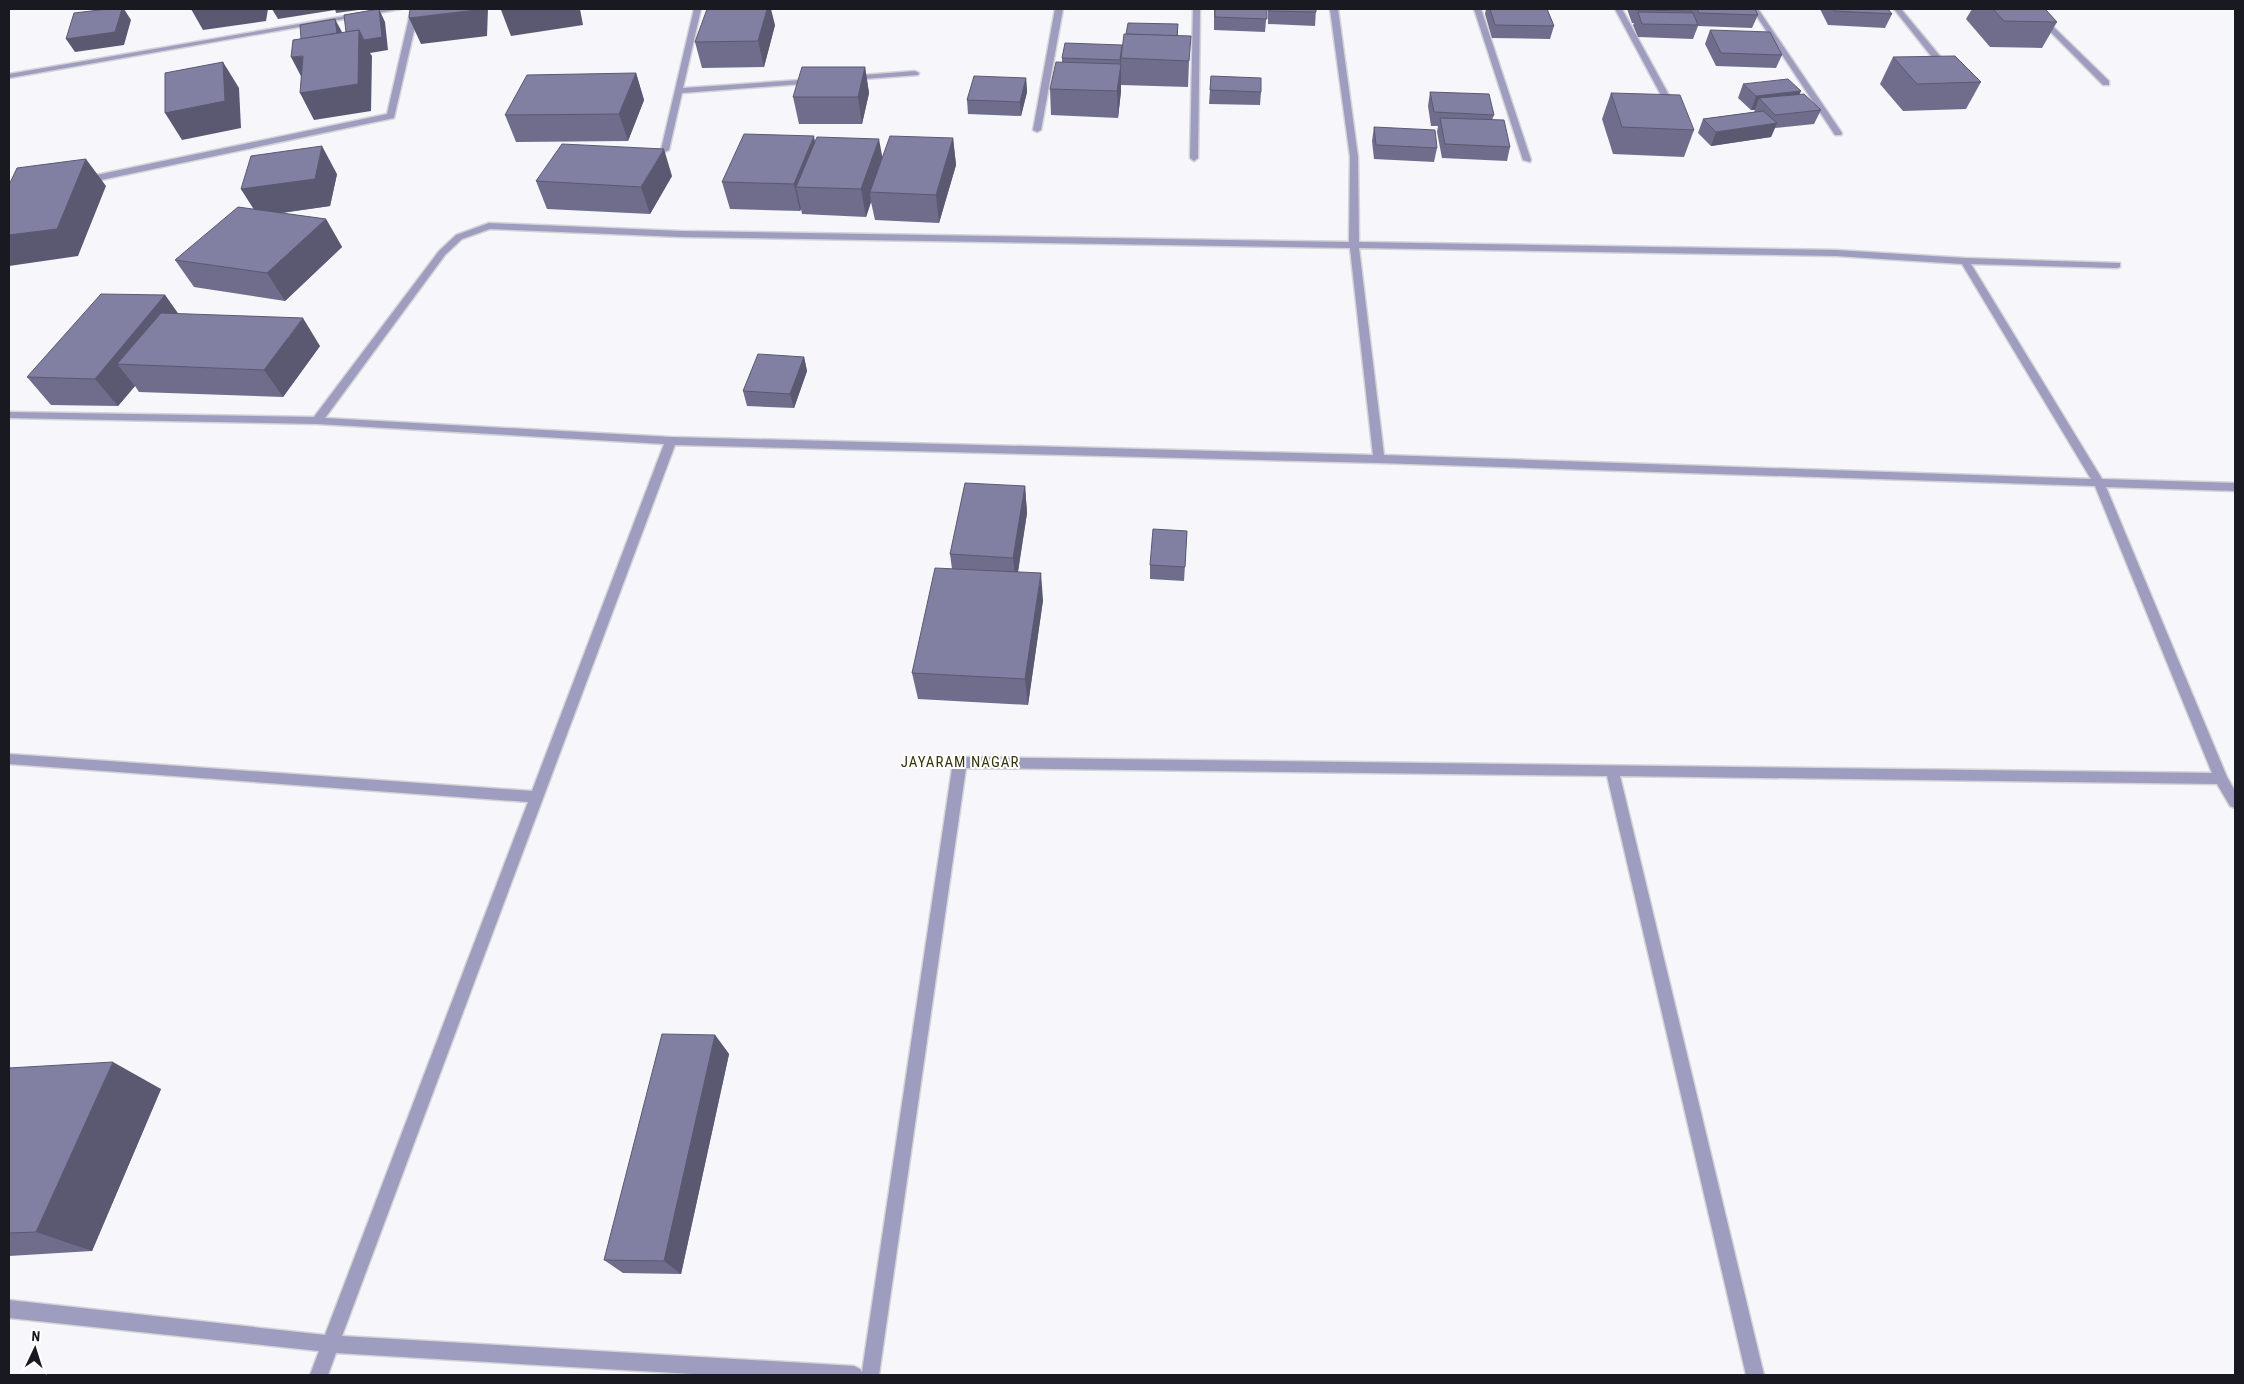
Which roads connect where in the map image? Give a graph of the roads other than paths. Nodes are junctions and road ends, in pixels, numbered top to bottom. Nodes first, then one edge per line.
1 (397, 9) edge
2 (415, 9) edge
3 (697, 9) edge
4 (1059, 9) edge
5 (1196, 9) edge
6 (1334, 9) edge
7 (1477, 9) edge
8 (1618, 9) edge
9 (1755, 9) edge
10 (1897, 9) edge
11 (2031, 9) edge
12 (915, 74) dead end
13 (9, 76) edge
14 (1954, 78) edge
15 (826, 80) edge
16 (836, 80) edge
17 (2106, 83) dead end
18 (678, 91) junction
19 (1676, 114) edge
20 (1037, 130) dead end
21 (1838, 133) dead end
22 (664, 150) edge
23 (1194, 158) dead end
24 (1527, 160) dead end
25 (76, 182) edge
26 (1354, 246) junction
27 (1965, 261) junction
28 (2117, 265) dead end
29 (9, 415) edge
30 (317, 421) junction
31 (671, 441) junction
32 (1379, 459) junction
33 (2098, 480) junction
34 (2235, 487) edge
35 (9, 759) edge
36 (1612, 771) junction
37 (2221, 779) junction
38 (536, 797) junction
39 (2235, 802) edge
40 (9, 1309) edge
41 (331, 1344) junction
42 (319, 1375) edge
43 (854, 1375) edge
44 (870, 1375) edge
45 (1755, 1375) edge

1 - 13 street
2 - 25 street
3 - 18 street
4 - 20 street
5 - 23 street
6 - 26 street
7 - 24 street
8 - 19 street
9 - 21 street
10 - 14 street
11 - 17 street
12 - 16 street
15 - 18 street
18 - 22 street
26 - 27 street
26 - 30 street
26 - 32 street
27 - 28 street
27 - 33 street
29 - 30 street
30 - 31 street
31 - 32 street
31 - 38 street
32 - 33 street
33 - 34 street
33 - 37 street
35 - 38 street
36 - 37 street
36 - 44 street
36 - 45 street
37 - 39 street
38 - 41 street
40 - 41 street
41 - 42 street
41 - 43 street

